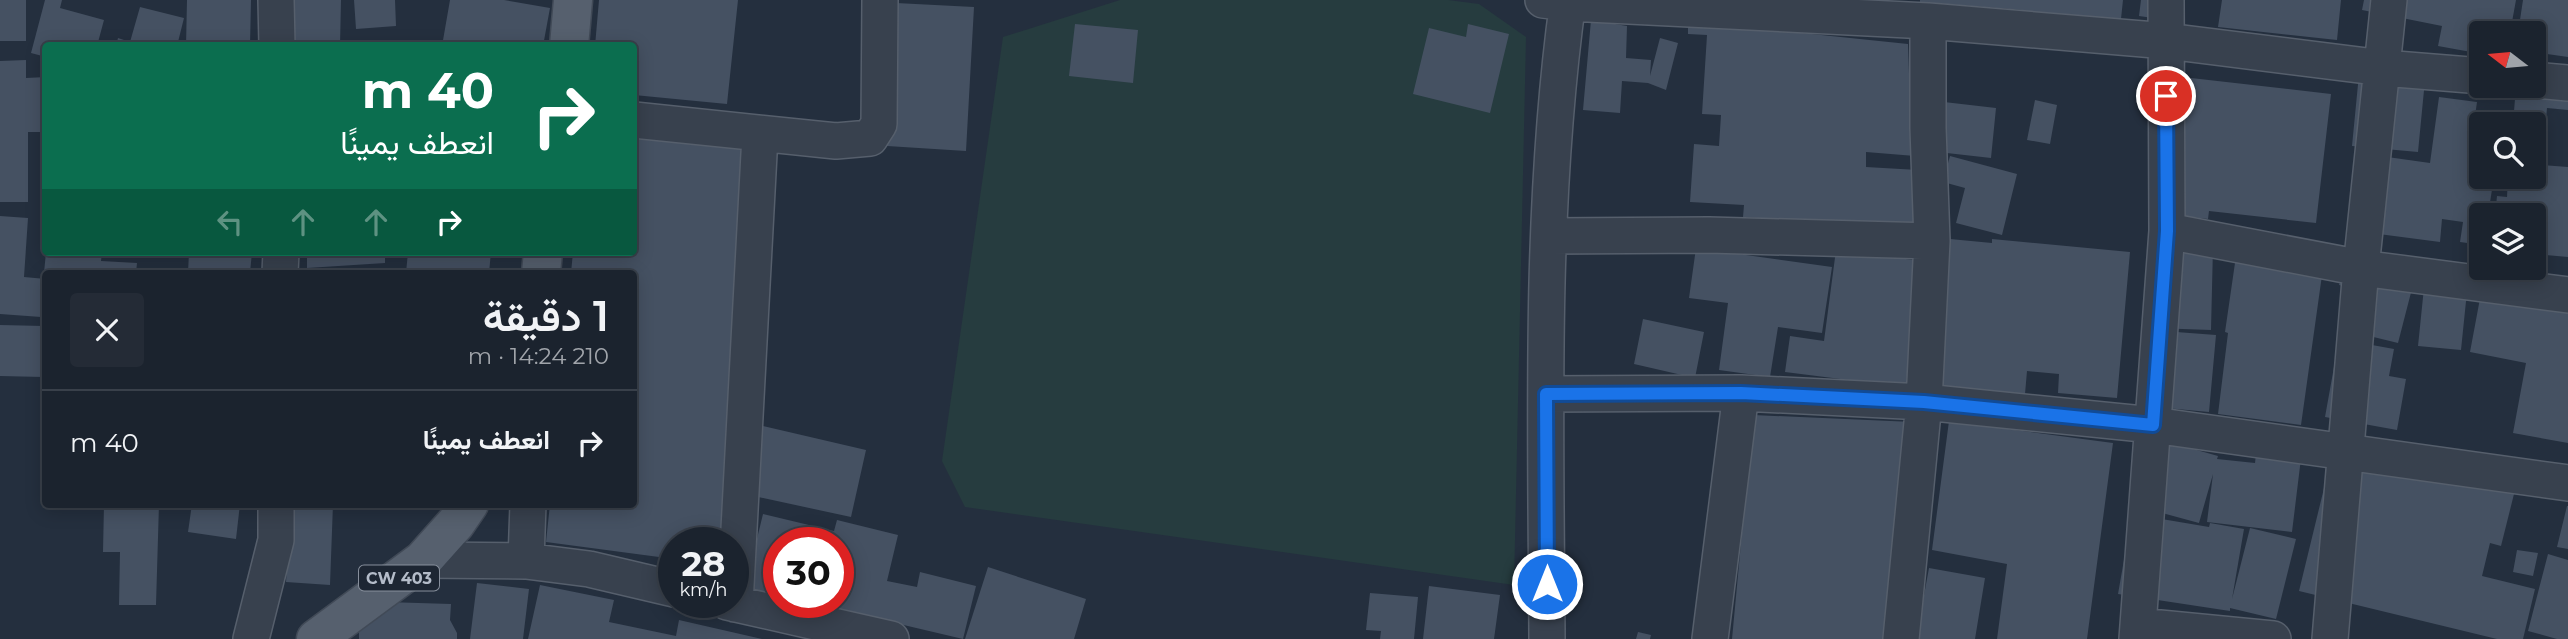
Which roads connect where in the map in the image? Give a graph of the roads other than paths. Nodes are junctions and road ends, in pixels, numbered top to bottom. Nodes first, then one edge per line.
1 (276, 0) edge
2 (573, 0) edge
3 (880, 0) edge
4 (2166, 0) edge
5 (2389, 0) edge
6 (1560, 1) edge
7 (1928, 21) junction
8 (2167, 41) junction
9 (277, 42) edge
10 (569, 42) edge
11 (2383, 68) junction
12 (2469, 75) edge
13 (2546, 81) edge
14 (2568, 83) edge
15 (637, 120) edge
16 (760, 135) junction
17 (2167, 231) junction
18 (1550, 236) junction
19 (1933, 241) junction
20 (2361, 268) junction
21 (2568, 295) edge
22 (1741, 393) junction
23 (1546, 394) junction
24 (1924, 402) junction
25 (2153, 425) junction
26 (2346, 452) junction
27 (2568, 484) edge
28 (276, 508) edge
29 (466, 508) edge
30 (528, 508) edge
31 (736, 527) edge
32 (423, 560) junction
33 (526, 561) junction
34 (658, 585) edge
35 (749, 607) edge
36 (2138, 633) edge
37 (251, 639) edge
38 (316, 639) edge
39 (891, 639) edge
40 (1547, 639) edge
41 (1710, 639) edge
42 (1901, 639) edge
43 (2273, 639) edge
44 (2330, 639) edge

1 - 9 street
2 - 10 main road
3 - 16 street
4 - 8 street
5 - 11 street
6 - 7 street
6 - 18 street
7 - 8 street
7 - 19 street
8 - 11 street
8 - 17 street
11 - 12 street
11 - 20 street
13 - 14 street
15 - 16 street
16 - 31 street
17 - 20 street
17 - 25 street
18 - 19 street
18 - 23 street
19 - 24 street
20 - 21 street
20 - 26 street
22 - 23 street
22 - 24 street
22 - 41 street
23 - 40 street
24 - 25 street
24 - 42 street
25 - 26 street
25 - 36 street
26 - 27 street
26 - 44 street
28 - 37 street
29 - 32 main road, CW 403
30 - 33 street
32 - 33 street
32 - 38 main road, CW 403
33 - 34 street
35 - 39 street
36 - 43 street

